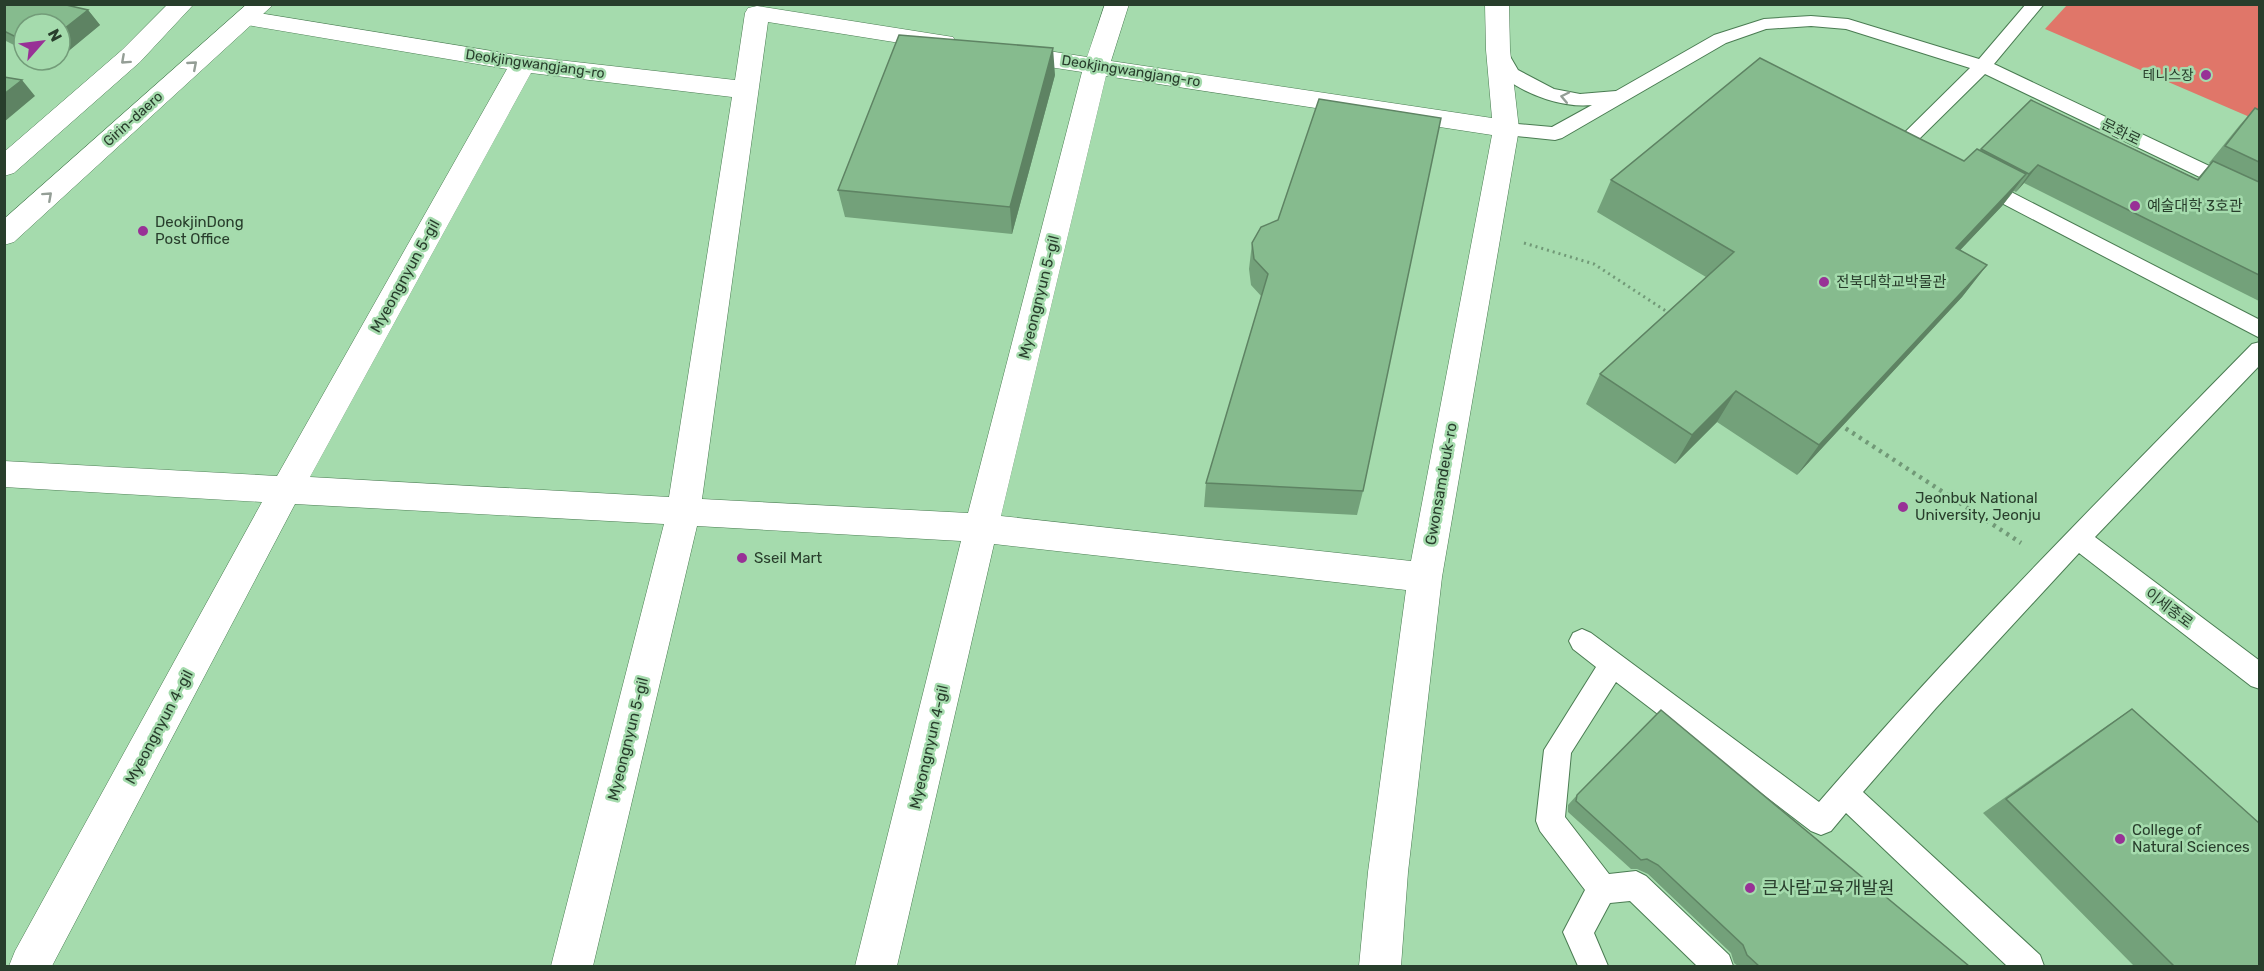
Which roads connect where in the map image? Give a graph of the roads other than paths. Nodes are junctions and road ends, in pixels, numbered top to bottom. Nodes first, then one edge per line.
1 (182, 4) edge
2 (1117, 4) edge
3 (1497, 4) edge
4 (2036, 4) edge
5 (248, 8) edge
6 (760, 9) edge
7 (1498, 50) junction
8 (523, 64) junction
9 (1096, 66) junction
10 (1983, 66) junction
11 (746, 90) junction
12 (1623, 94) junction
13 (1506, 129) junction
14 (1935, 160) edge
15 (4, 166) edge
16 (1966, 176) edge
17 (2259, 199) edge
18 (4, 235) edge
19 (2259, 330) edge
20 (2259, 350) edge
21 (4, 474) edge
22 (287, 488) junction
23 (684, 511) junction
24 (981, 528) junction
25 (2079, 539) junction
26 (1425, 577) junction
27 (1582, 641) dead end
28 (1613, 664) junction
29 (2259, 677) edge
30 (1844, 793) junction
31 (1602, 889) junction
32 (30, 966) edge
33 (572, 966) edge
34 (876, 966) edge
35 (1380, 966) edge
36 (1593, 966) edge
37 (1718, 966) edge
38 (2029, 966) edge

1 -> 15 street
2 - 9 street, Myeongnyun 5-gil
3 - 7 street, Gwonsamdeuk-ro
4 - 10 lane
5 - 8 street, Deokjingwangjang-ro
18 -> 5 street, Girin-daero
6 - 9 street, Deokjingwangjang-ro
6 - 11 street, Deokjingwangjang-ro
12 -> 7 lane
7 - 13 street, Gwonsamdeuk-ro
8 - 11 street, Deokjingwangjang-ro
8 - 22 street, Myeongnyun 5-gil
9 - 13 street, Deokjingwangjang-ro
9 - 24 street, Myeongnyun 5-gil
10 - 12 lane, 문화로
10 - 14 lane
10 - 17 lane, 문화로
11 - 23 street, Myeongnyun 5-gil
12 - 13 lane, 문화로
13 - 26 street, Gwonsamdeuk-ro
16 - 19 lane
20 - 25 lane
21 - 22 street
22 - 23 street
22 - 32 street, Myeongnyun 4-gil
23 - 24 street
23 - 33 street, Myeongnyun 5-gil
24 - 26 street
24 - 34 street, Myeongnyun 4-gil
25 - 29 lane, 이세종로
25 - 30 lane
26 - 35 street, Gwonsamdeuk-ro
27 - 28 lane
28 - 30 lane
28 - 31 lane
30 - 38 lane
31 - 36 lane
31 - 37 lane

